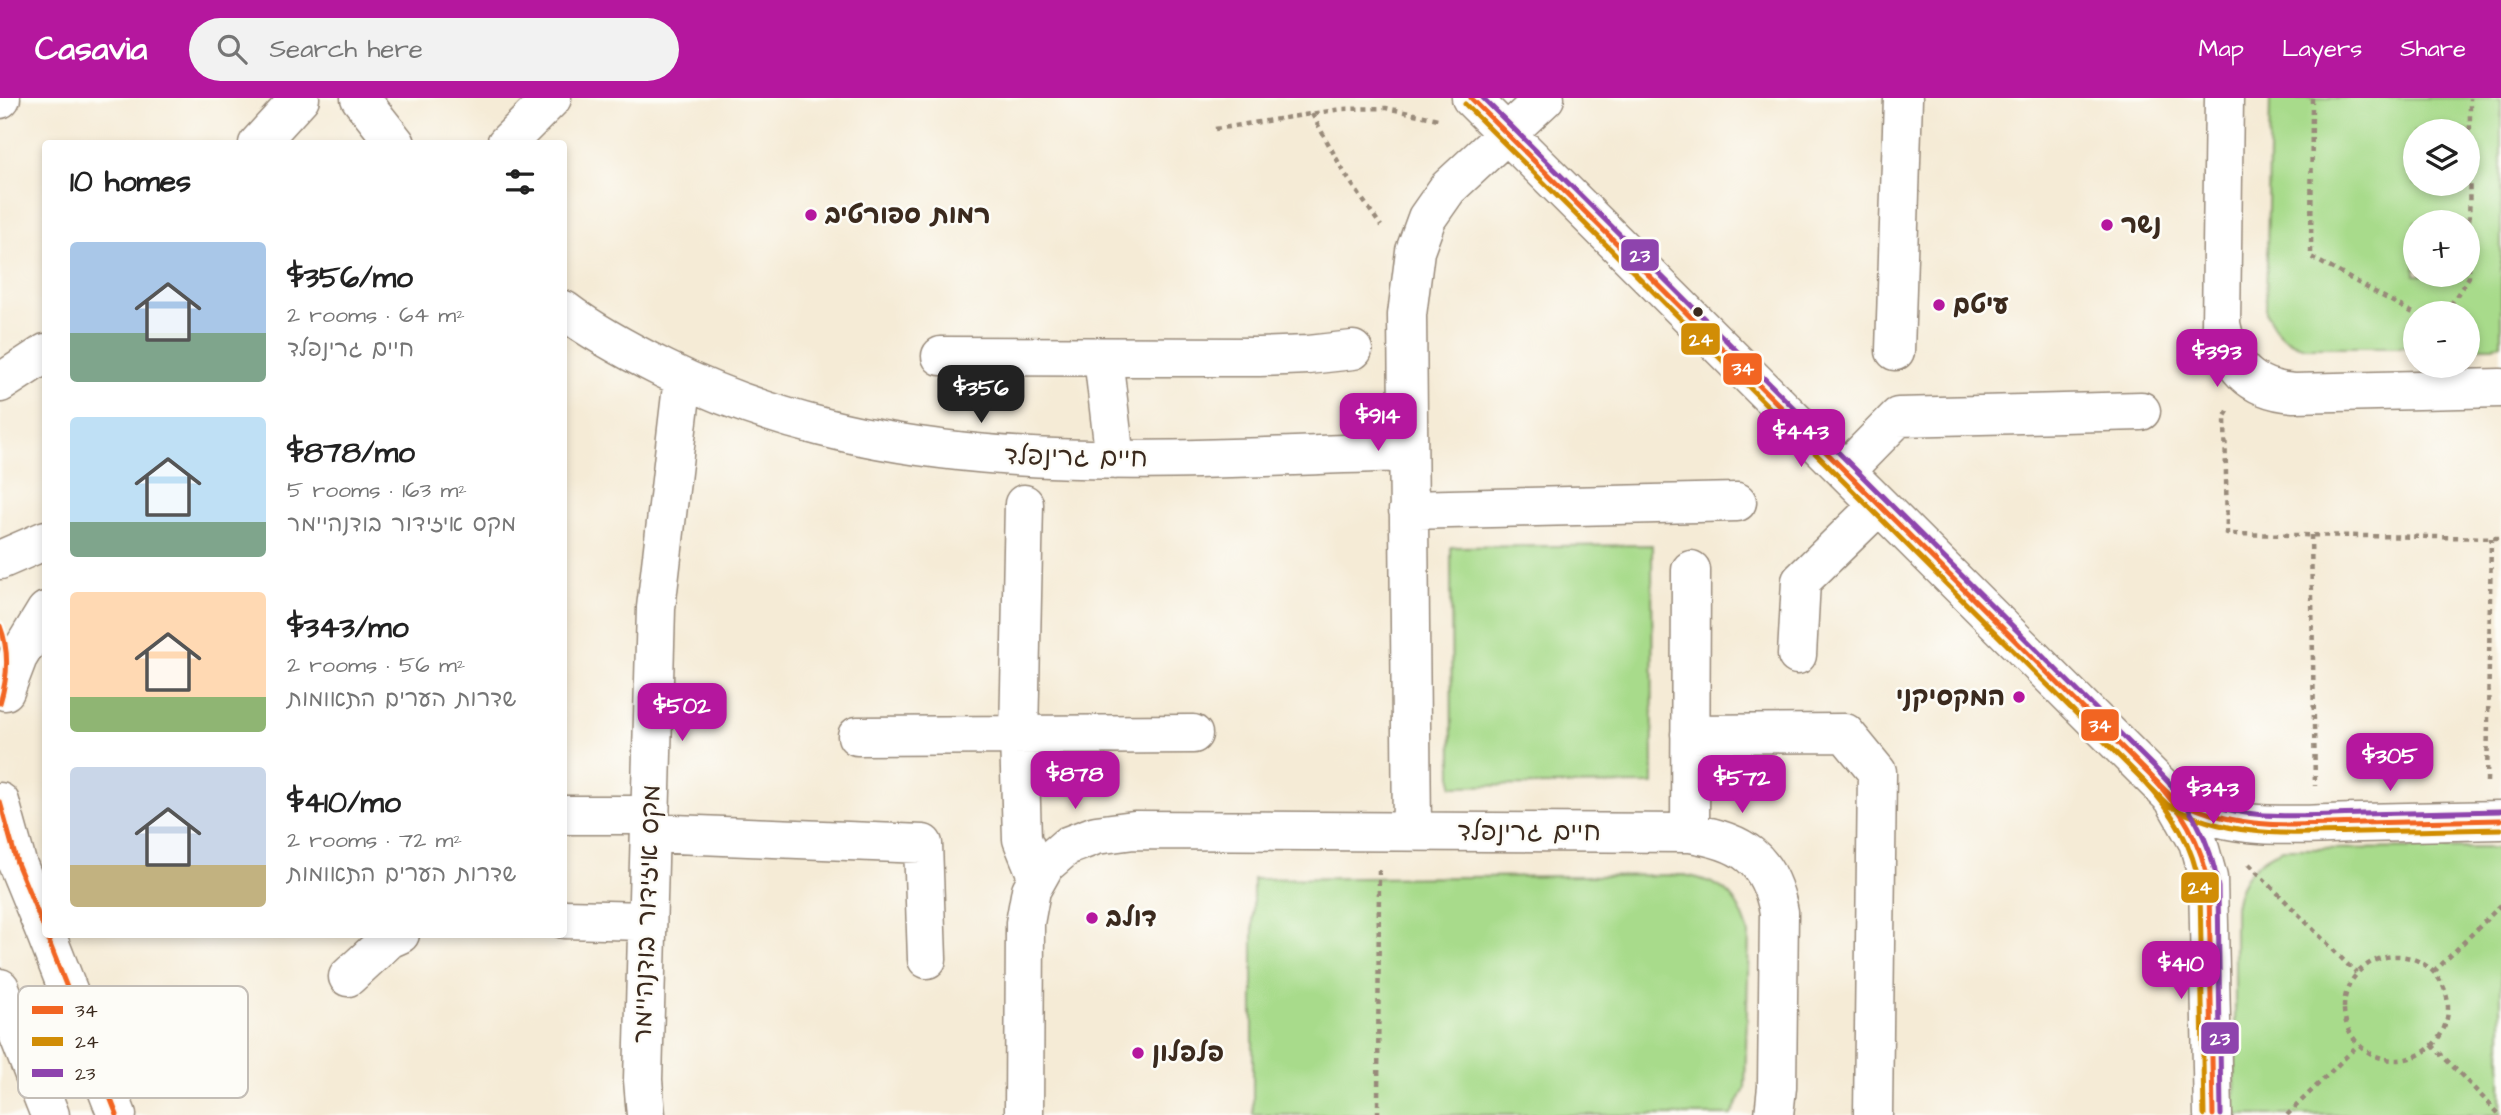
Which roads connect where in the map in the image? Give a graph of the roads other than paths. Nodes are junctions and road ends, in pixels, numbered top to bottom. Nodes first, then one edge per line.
1 (300, 98) edge
2 (360, 98) edge
3 (552, 98) edge
4 (1471, 98) edge
5 (1545, 98) edge
6 (1903, 98) edge
7 (2224, 98) edge
8 (1507, 134) junction
9 (262, 140) edge
10 (393, 140) edge
11 (510, 140) edge
12 (567, 312) edge
13 (1353, 349) dead end
14 (1895, 351) dead end
15 (941, 356) dead end
16 (42, 357) edge
17 (1103, 357) junction
18 (683, 378) junction
19 (0, 383) edge
20 (2501, 388) edge
21 (2141, 411) dead end
22 (1408, 452) junction
23 (1115, 460) junction
24 (1845, 471) junction
25 (1737, 502) dead end
26 (1024, 505) dead end
27 (1879, 505) junction
28 (1408, 510) junction
29 (42, 542) edge
30 (0, 560) edge
31 (1691, 570) dead end
32 (42, 618) edge
33 (0, 626) edge
34 (1797, 654) dead end
35 (2, 697) edge
36 (1193, 734) dead end
37 (1690, 734) junction
38 (1019, 735) junction
39 (857, 736) dead end
40 (2173, 798) junction
41 (0, 802) edge
42 (567, 815) edge
43 (2494, 820) edge
44 (650, 824) junction
45 (2298, 824) junction
46 (1396, 831) junction
47 (1690, 833) junction
48 (1037, 876) junction
49 (2210, 887) junction
50 (567, 919) edge
51 (647, 921) junction
52 (42, 924) edge
53 (48, 938) edge
54 (390, 938) edge
55 (927, 959) dead end
56 (348, 977) dead end
57 (66, 986) edge
58 (0, 988) edge
59 (18, 1034) edge
60 (43, 1098) edge
61 (110, 1098) edge
62 (50, 1115) edge
63 (117, 1115) edge
64 (646, 1115) edge
65 (1024, 1115) edge
66 (1774, 1115) edge
67 (1873, 1115) edge
68 (2213, 1115) edge

1 - 9 street
2 - 10 street
3 - 11 street
4 - 8 street
5 - 8 street
6 - 14 street
7 - 20 street
8 - 22 street
8 - 24 street
12 - 18 street, חיים גרינפלד
13 - 17 street
15 - 17 street
16 - 19 street
17 - 23 street
18 - 23 street, חיים גרינפלד
18 - 44 street, מקס איזידור בודנהיימר
21 - 24 street
22 - 23 street, חיים גרינפלד
22 - 28 street
24 - 27 street
25 - 28 street
26 - 38 street
27 - 34 street
27 - 40 street
28 - 46 street
29 - 30 street
31 - 37 street
32 - 35 street
33 - 35 street
36 - 38 street
37 - 47 street
37 - 67 street
38 - 39 street
38 - 48 street
40 - 45 street
40 - 49 street
41 - 52 street
42 - 44 street
43 - 45 street
44 - 51 street, מקס איזידור בודנהיימר
44 - 55 street
45 - 49 street
46 - 47 street, חיים גרינפלד
46 - 48 street
47 - 66 street, חיים גרינפלד
48 - 65 street
49 - 68 street
50 - 51 street
51 - 64 street, מקס איזידור בודנהיימר
53 - 57 street
54 - 56 street
58 - 59 street
60 - 62 street
61 - 63 street

